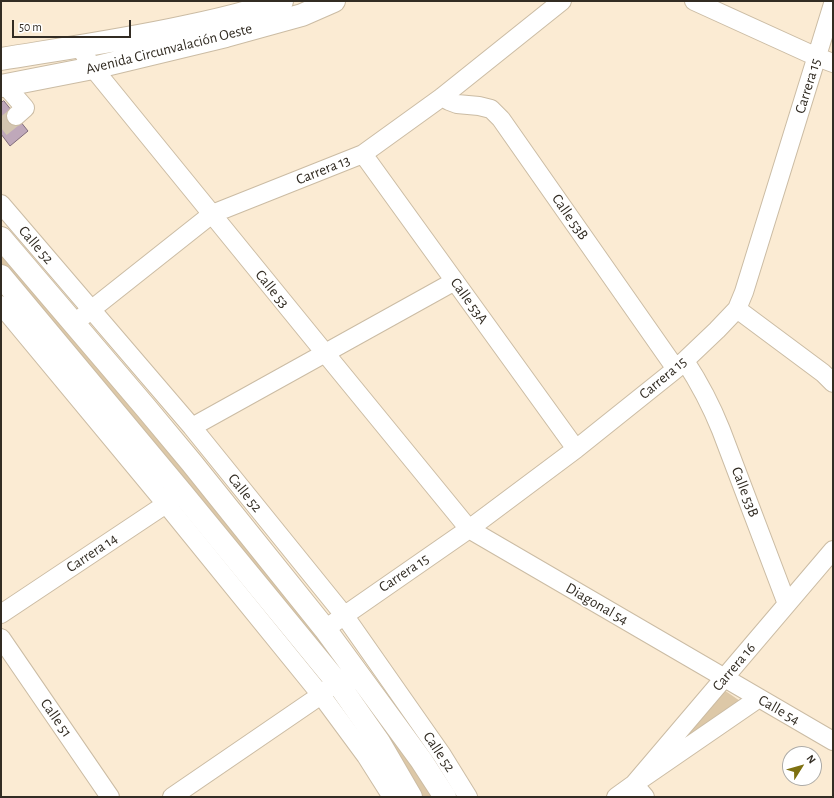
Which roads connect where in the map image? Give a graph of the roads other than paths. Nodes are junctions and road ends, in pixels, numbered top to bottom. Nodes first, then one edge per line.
1 (282, 1) edge
2 (334, 1) edge
3 (562, 1) edge
4 (700, 2) edge
5 (833, 4) edge
6 (78, 46) junction
7 (1, 59) edge
8 (825, 60) edge
9 (93, 68) junction
10 (3, 85) edge
11 (442, 97) junction
12 (16, 116) tunnel mouth
13 (363, 154) junction
14 (1, 204) edge
15 (212, 214) junction
16 (1, 238) edge
17 (1, 276) edge
18 (454, 281) junction
19 (2, 308) edge
20 (737, 308) junction
21 (92, 309) junction
22 (74, 323) junction
23 (325, 353) junction
24 (680, 365) junction
25 (833, 383) edge
26 (192, 427) junction
27 (576, 449) junction
28 (174, 498) junction
29 (469, 529) junction
30 (833, 550) edge
31 (787, 604) junction
32 (1, 614) edge
33 (344, 615) junction
34 (325, 629) junction
35 (1, 638) edge
36 (725, 678) junction
37 (329, 689) junction
38 (759, 698) junction
39 (833, 741) edge
40 (640, 791) edge
41 (110, 797) edge
42 (172, 797) edge
43 (392, 797) edge
44 (411, 797) edge
45 (445, 797) edge
46 (468, 797) edge
47 (616, 797) edge

1 - 6 main road, Avenida Circunvalación Oeste
2 - 9 main road, Avenida Circunvalación Oeste
3 - 11 street, Carrera 13
4 - 8 street
5 - 8 street, Carrera 15
6 - 7 main road, Avenida Circunvalación Oeste
6 - 9 street, Calle 53
8 - 20 street, Carrera 15
9 - 10 main road, Avenida Circunvalación Oeste
9 - 15 street, Calle 53
10 - 12 street
11 - 13 street, Carrera 13
11 - 24 street, Calle 53B
13 - 15 street, Carrera 13
13 - 18 street, Calle 53A
14 - 21 street, Calle 52
15 - 21 street, Carrera 13
15 - 23 street, Calle 53
16 - 22 main road, Calle 52
17 - 28 main road
18 - 23 street
18 - 27 street, Calle 53A
19 - 28 street
20 - 24 street, Carrera 15
20 - 25 street
21 - 22 street, Carrera 13
21 - 26 street, Calle 52
22 - 34 main road, Calle 52
23 - 26 street
23 - 29 street, Calle 53
24 - 27 street, Carrera 15
24 - 31 street, Calle 53B
26 - 33 street, Calle 52
27 - 29 street, Carrera 15
28 - 32 street, Carrera 14
28 - 37 main road
29 - 33 street, Carrera 15
29 - 36 street, Diagonal 54
30 - 31 street, Carrera 16
31 - 36 street, Carrera 16
33 - 34 street, Carrera 15
33 - 46 street, Calle 52
34 - 45 main road, Calle 52
35 - 41 street, Calle 51
36 - 38 street, Calle 54
36 - 40 street, Carrera 16
37 - 42 street
37 - 43 street
37 - 44 main road
38 - 39 street, Calle 54
38 - 40 street, Carrera 16
40 - 47 street, Carrera 16

